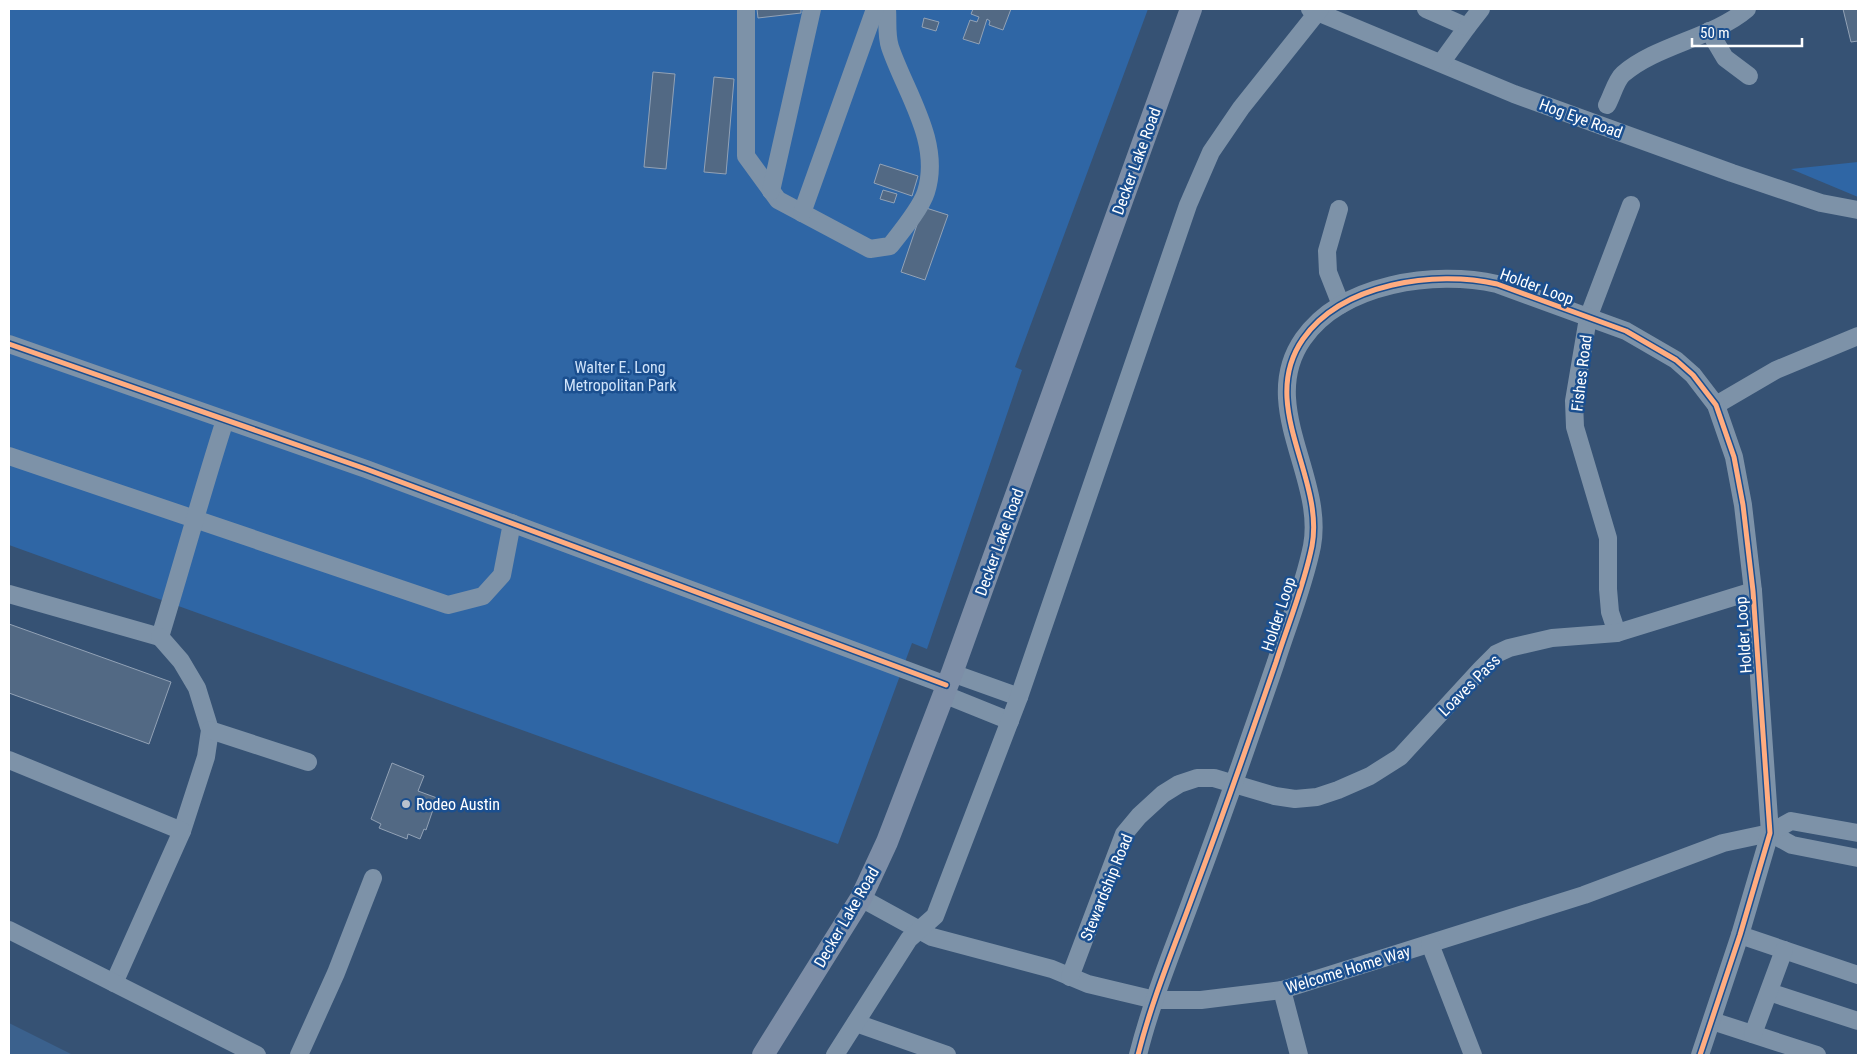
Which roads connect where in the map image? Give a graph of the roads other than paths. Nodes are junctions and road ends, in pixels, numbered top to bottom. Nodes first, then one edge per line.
1 (746, 9) edge
2 (812, 9) edge
3 (875, 9) edge
4 (887, 9) edge
5 (1191, 9) edge
6 (1426, 9) edge
7 (1481, 9) edge
8 (1747, 9) edge
9 (1316, 10) edge
10 (1467, 28) junction
11 (1709, 31) junction
12 (1441, 63) junction
13 (1749, 76) dead end
14 (1607, 105) dead end
15 (772, 191) junction
16 (1631, 205) dead end
17 (1339, 209) dead end
18 (1858, 210) edge
19 (802, 213) junction
20 (1341, 305) junction
21 (1588, 318) junction
22 (1858, 336) edge
23 (13, 349) edge
24 (1716, 405) junction
25 (225, 420) junction
26 (9, 456) edge
27 (193, 519) junction
28 (512, 523) junction
29 (1752, 590) junction
30 (9, 594) edge
31 (1617, 633) junction
32 (160, 638) junction
33 (947, 684) junction
34 (1019, 697) junction
35 (1010, 721) junction
36 (210, 730) junction
37 (9, 760) edge
38 (308, 762) dead end
39 (1235, 784) junction
40 (1826, 827) junction
41 (182, 831) junction
42 (1770, 833) junction
43 (1858, 833) edge
44 (1822, 851) junction
45 (1858, 858) edge
46 (372, 878) dead end
47 (861, 898) junction
48 (9, 930) edge
49 (920, 930) junction
50 (1740, 936) junction
51 (1430, 944) junction
52 (1784, 950) junction
53 (1858, 975) edge
54 (1070, 977) junction
55 (114, 984) junction
56 (1282, 990) junction
57 (1769, 992) junction
58 (1155, 1000) junction
59 (1712, 1021) junction
60 (1858, 1021) edge
61 (856, 1023) junction
62 (1753, 1034) junction
63 (257, 1055) edge
64 (299, 1055) edge
65 (763, 1055) edge
66 (835, 1055) edge
67 (946, 1055) edge
68 (1138, 1055) edge
69 (1299, 1055) edge
70 (1473, 1055) edge
71 (1700, 1055) edge
72 (1817, 1055) edge

1 - 15 street
2 - 15 street
3 - 19 street
4 - 19 street
5 - 33 main road, Decker Lake Road
6 - 10 street
7 - 10 street
8 - 11 street
9 - 12 street, Hog Eye Road
9 - 34 street
10 - 12 street
11 - 13 street
11 - 14 street
12 - 18 street, Hog Eye Road
15 - 19 street
16 - 21 street, Fishes Road
17 - 20 street
20 - 21 street, Holder Loop
20 - 39 street, Holder Loop
21 - 24 street, Holder Loop
21 - 31 street, Fishes Road
22 - 24 street
23 - 25 street
24 - 29 street, Holder Loop
25 - 27 street
25 - 28 street
26 - 27 street
27 - 28 street
27 - 32 street
28 - 33 street
29 - 31 street, Loaves Pass
29 - 42 street, Holder Loop
30 - 32 street
31 - 39 street, Loaves Pass
32 - 36 street
33 - 34 street
33 - 35 street
33 - 47 main road, Decker Lake Road
34 - 35 street
35 - 49 street
36 - 38 street
36 - 41 street
37 - 41 street
39 - 54 street, Stewardship Road
39 - 58 street, Holder Loop
40 - 42 street, Welcome Home Way
40 - 43 street, Welcome Home Way
40 - 44 street
41 - 55 street
42 - 44 street
42 - 50 street, Holder Loop
42 - 51 street, Welcome Home Way
44 - 45 street
46 - 64 street
47 - 49 street, Welcome Home Way
47 - 65 main road, Decker Lake Road
48 - 55 street
49 - 54 street, Welcome Home Way
49 - 61 street
50 - 52 street
50 - 59 street, Holder Loop
51 - 56 street, Welcome Home Way
51 - 70 street
52 - 53 street
52 - 57 street
54 - 58 street, Welcome Home Way
55 - 63 street
56 - 58 street, Welcome Home Way
56 - 69 street
57 - 60 street
57 - 62 street
58 - 68 street, Holder Loop
59 - 62 street
59 - 71 street, Holder Loop
61 - 66 street
61 - 67 street
62 - 72 street

